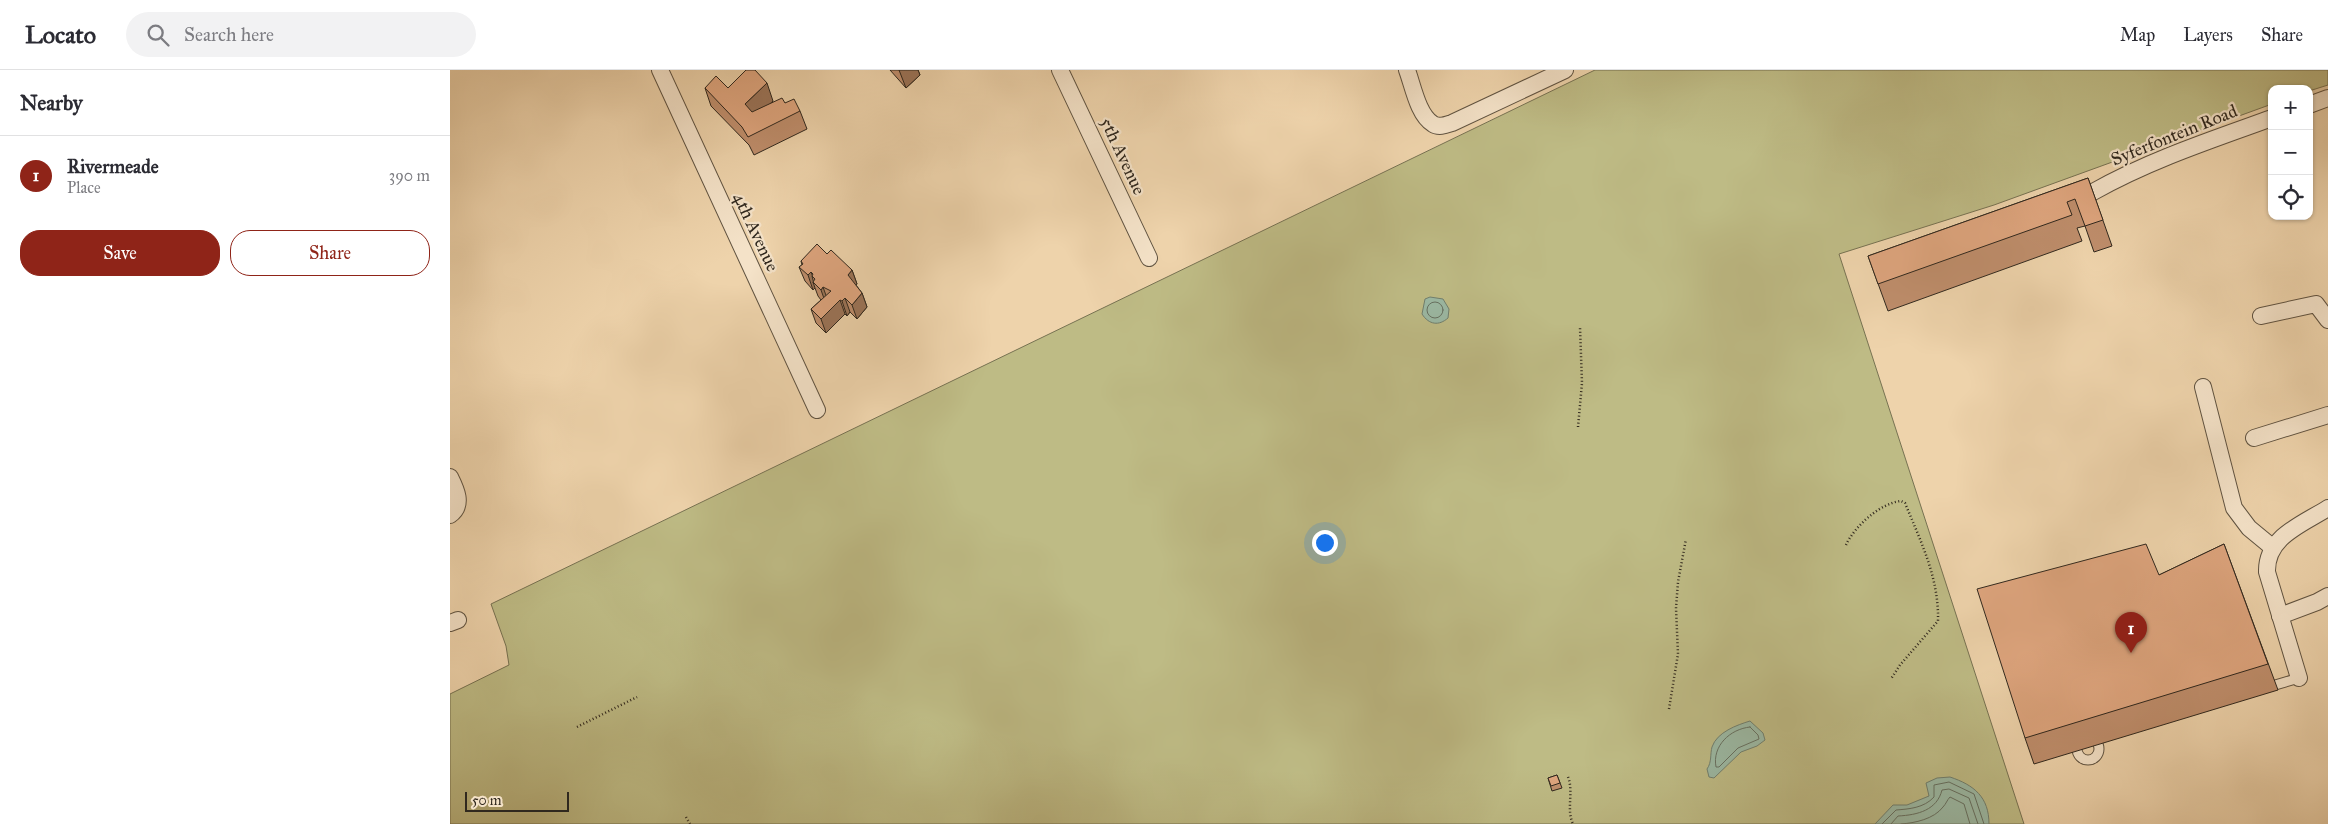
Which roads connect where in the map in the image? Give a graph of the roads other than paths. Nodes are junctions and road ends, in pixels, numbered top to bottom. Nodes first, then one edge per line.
1 (660, 70) edge
2 (1060, 70) edge
3 (1407, 70) edge
4 (1565, 70) edge
5 (2328, 98) edge
6 (2313, 103) edge
7 (2268, 119) edge
8 (2093, 192) edge
9 (1149, 258) dead end
10 (2261, 316) dead end
11 (2328, 320) edge
12 (2203, 387) dead end
13 (817, 410) dead end
14 (2328, 416) edge
15 (2254, 438) dead end
16 (450, 477) edge
17 (2328, 508) edge
18 (450, 515) edge
19 (2272, 547) junction
20 (2328, 596) edge
21 (2280, 616) junction
22 (2299, 678) joint
23 (2252, 692) dead end
24 (2109, 737) dead end
25 (2098, 745) dead end

1 - 13 street, 4th Avenue
2 - 9 street, 5th Avenue
3 - 4 street
5 - 6 street
7 - 8 street, Syferfontein Road
10 - 11 street
12 - 19 street
14 - 15 street
16 - 18 street
17 - 19 street
19 - 21 street
20 - 21 street
21 - 22 street
22 - 23 lane
24 - 25 lane

